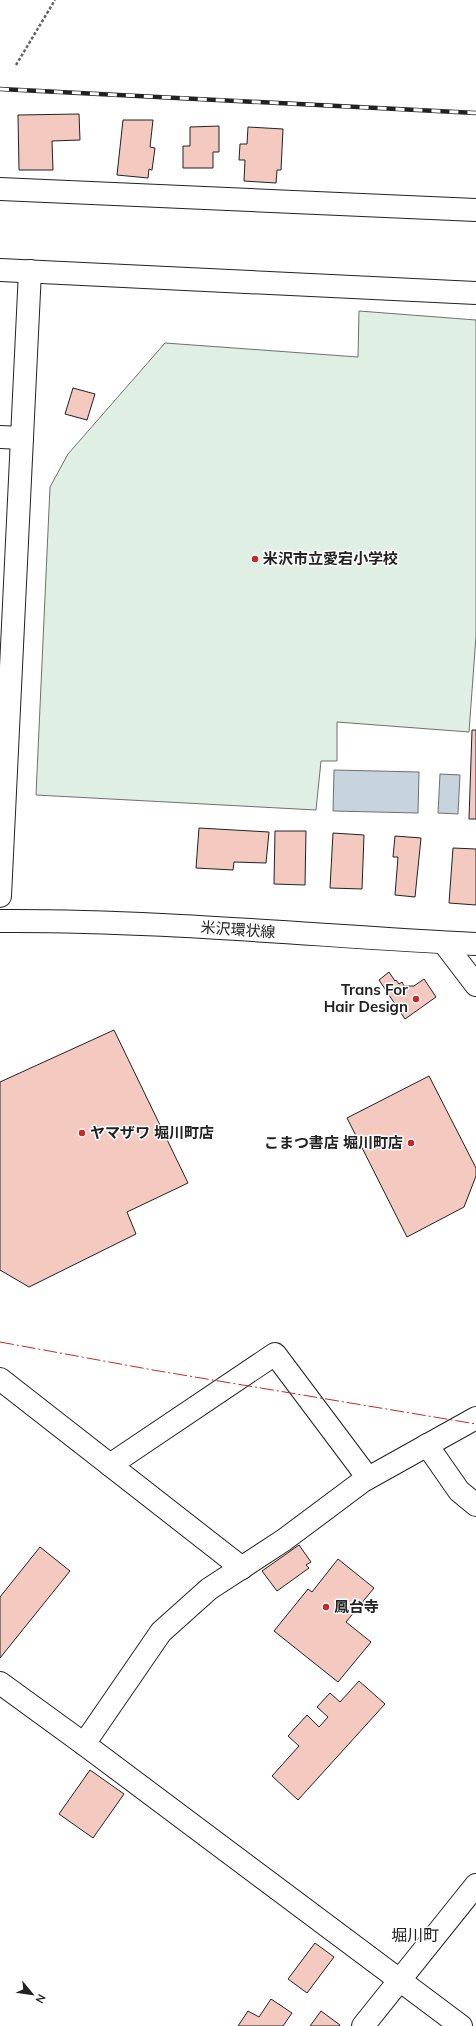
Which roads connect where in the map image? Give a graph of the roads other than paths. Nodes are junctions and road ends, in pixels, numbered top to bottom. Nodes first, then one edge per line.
1 (0, 189) edge
2 (476, 210) edge
3 (0, 270) edge
4 (30, 271) junction
5 (476, 293) edge
6 (0, 437) edge
7 (22, 438) junction
8 (4, 730) edge
9 (0, 896) edge
10 (0, 921) edge
11 (444, 942) junction
12 (476, 944) edge
13 (476, 985) edge
14 (0, 1379) edge
15 (476, 1418) edge
16 (427, 1445) junction
17 (110, 1465) junction
18 (368, 1478) junction
19 (476, 1505) edge
20 (242, 1568) junction
21 (0, 1683) edge
22 (84, 1744) junction
23 (476, 1885) edge
24 (399, 1980) junction
25 (363, 2026) edge
26 (461, 2026) edge

1 - 2 street
3 - 4 street
4 - 5 street
4 - 7 street
6 - 7 street
7 - 8 street
8 - 9 street
10 - 11 street, 米沢環状線
11 - 12 street, 米沢環状線
11 - 13 street
14 - 17 street
15 - 16 street
16 - 18 street
16 - 19 street
17 - 18 street
17 - 20 street
18 - 20 street
20 - 22 street
21 - 22 street
22 - 24 street
23 - 24 street
24 - 25 street
24 - 26 street

